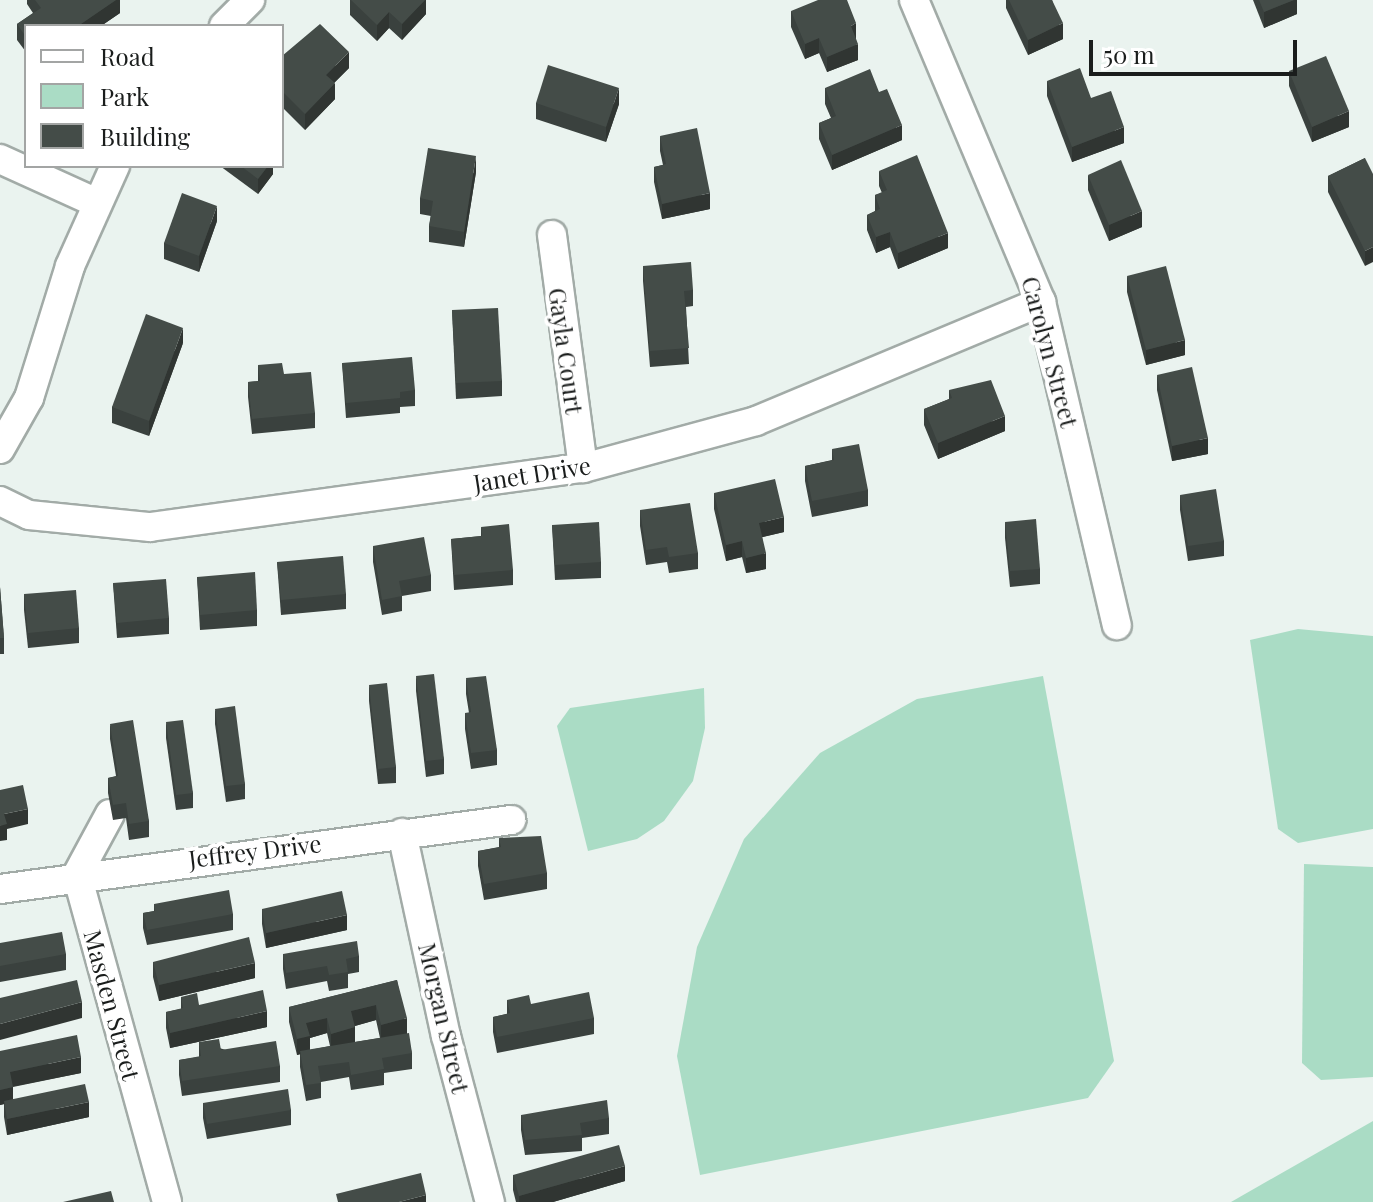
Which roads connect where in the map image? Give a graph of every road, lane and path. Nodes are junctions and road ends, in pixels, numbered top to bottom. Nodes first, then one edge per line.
1 (250, 0) edge
2 (914, 0) edge
3 (226, 24) edge
4 (0, 159) edge
5 (114, 168) edge
6 (97, 203) junction
7 (552, 235) dead end
8 (1041, 302) junction
9 (0, 449) edge
10 (583, 468) junction
11 (0, 501) edge
12 (1117, 625) dead end
13 (110, 814) edge
14 (511, 820) dead end
15 (402, 833) junction
16 (77, 875) junction
17 (0, 889) edge
18 (167, 1202) edge
19 (490, 1202) edge

1 - 3 street
2 - 8 street, Carolyn Street
4 - 6 street
5 - 6 street
6 - 9 street
7 - 10 street, Gayla Court
8 - 10 street, Janet Drive
8 - 12 street, Carolyn Street
10 - 11 street, Janet Drive
13 - 16 street
14 - 15 street, Jeffrey Drive
15 - 16 street, Jeffrey Drive
15 - 19 street, Morgan Street
16 - 17 street, Jeffrey Drive
16 - 18 street, Masden Street

